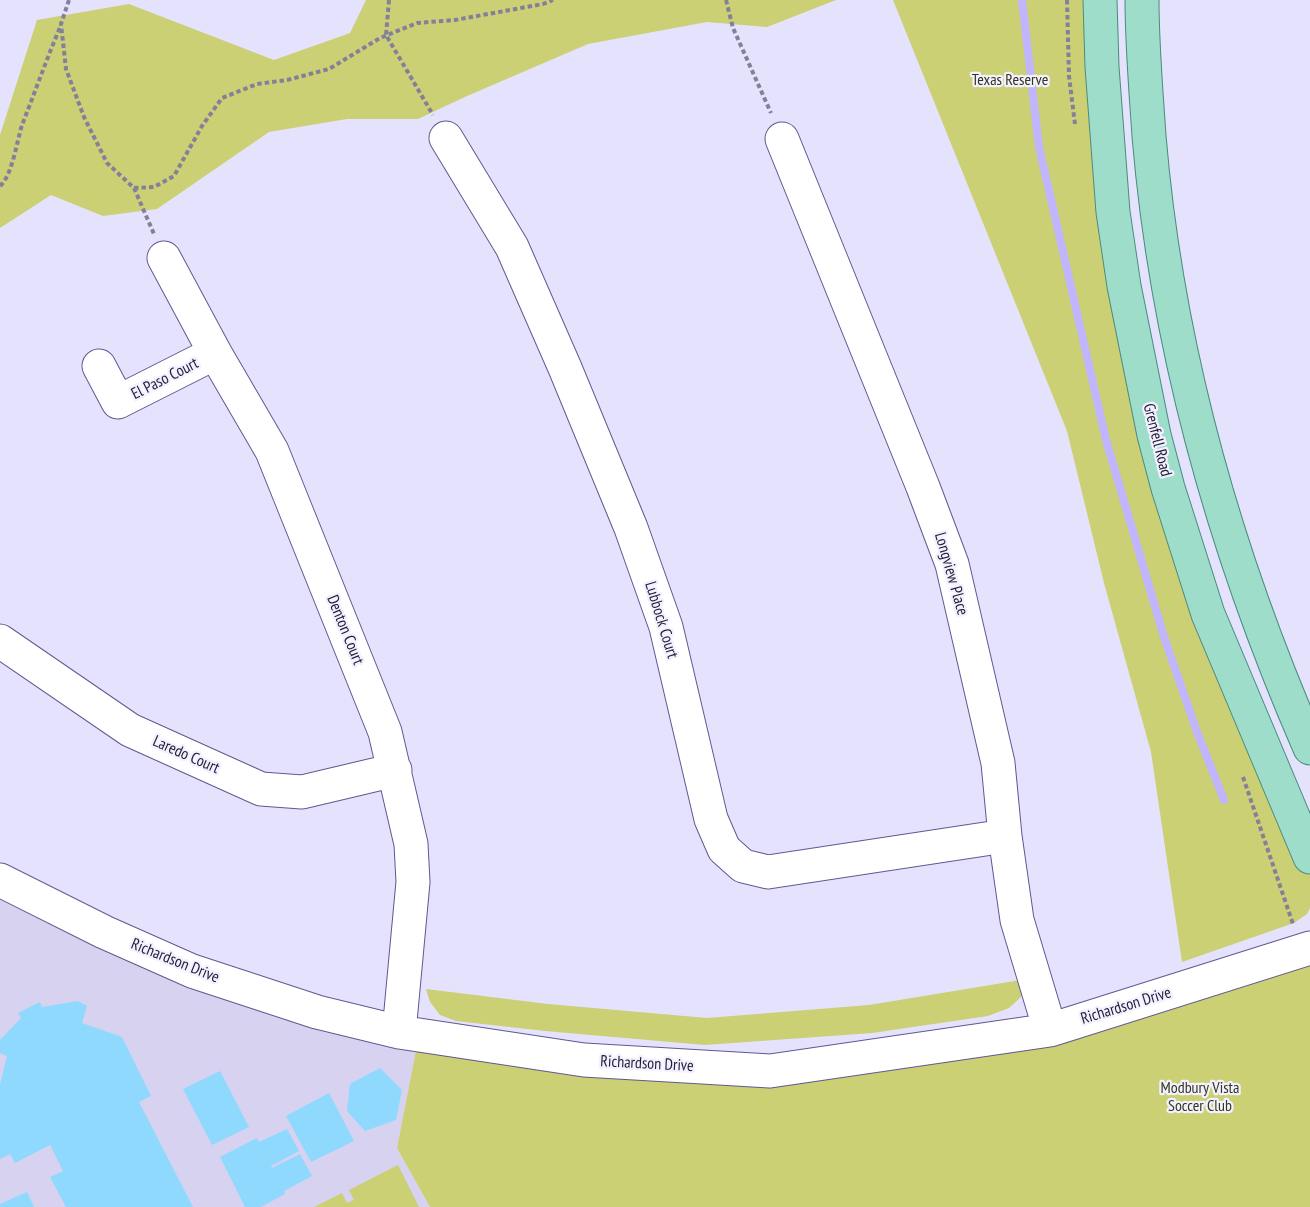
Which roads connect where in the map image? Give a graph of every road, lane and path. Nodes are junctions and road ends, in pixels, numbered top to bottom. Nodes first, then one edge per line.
1 (69, 0) edge
2 (389, 0) edge
3 (553, 0) edge
4 (726, 0) edge
5 (1100, 0) edge
6 (1142, 0) edge
7 (61, 24) junction
8 (386, 35) junction
9 (446, 138) joint
10 (782, 139) joint
11 (0, 186) edge
12 (134, 188) junction
13 (164, 258) joint
14 (215, 353) junction
15 (99, 366) dead end
16 (0, 641) edge
17 (1310, 748) edge
18 (395, 770) junction
19 (1005, 836) junction
20 (1310, 857) edge
21 (0, 880) edge
22 (1310, 948) edge
23 (1050, 1030) junction
24 (399, 1032) junction

1 - 7 path
2 - 8 path
3 - 8 path
4 - 10 path
5 - 20 main road, Grenfell Road
6 - 17 main road
7 - 11 path
7 - 12 path
8 - 9 path
8 - 12 path
9 - 19 street, Lubbock Court
10 - 19 street, Longview Place
12 - 13 path
13 - 14 street, Denton Court
14 - 15 street, El Paso Court
14 - 18 street, Denton Court
16 - 18 street, Laredo Court
18 - 24 street, Denton Court
19 - 23 street, Longview Place
21 - 24 street, Richardson Drive
22 - 23 street, Richardson Drive
23 - 24 street, Richardson Drive

